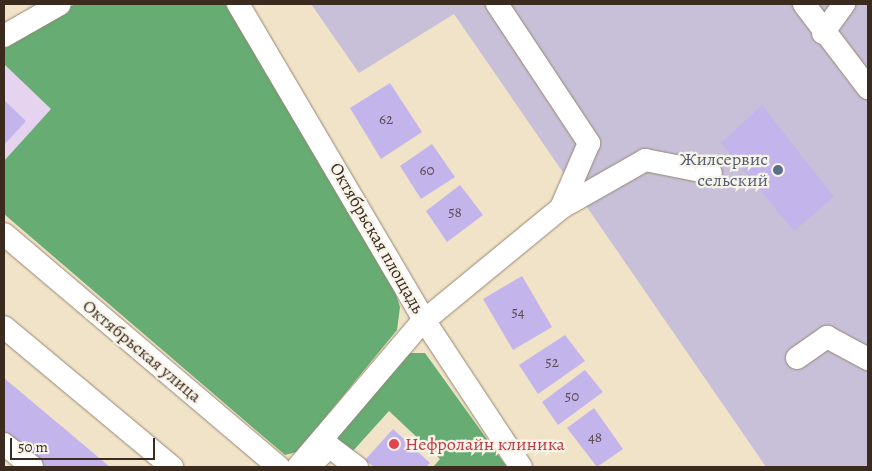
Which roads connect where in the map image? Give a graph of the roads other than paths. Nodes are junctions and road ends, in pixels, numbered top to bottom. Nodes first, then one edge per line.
1 (60, 4) edge
2 (238, 4) edge
3 (497, 4) edge
4 (804, 4) edge
5 (844, 4) edge
6 (823, 33) junction
7 (4, 36) edge
8 (868, 88) edge
9 (711, 173) dead end
10 (561, 208) junction
11 (4, 234) edge
12 (424, 320) junction
13 (4, 327) edge
14 (797, 358) dead end
15 (868, 359) edge
16 (4, 444) edge
17 (32, 467) edge
18 (172, 467) edge
19 (279, 467) edge
20 (298, 467) edge
21 (308, 467) edge
22 (357, 467) edge
23 (522, 467) edge

1 - 7 street
2 - 12 street, Октябрьская площадь
3 - 10 street
4 - 6 street
5 - 6 street
6 - 8 street
9 - 10 street
10 - 12 street
11 - 19 street, Октябрьская улица
12 - 20 street
12 - 23 street, Октябрьская площадь
13 - 18 street
14 - 15 street
16 - 17 street
21 - 22 street

